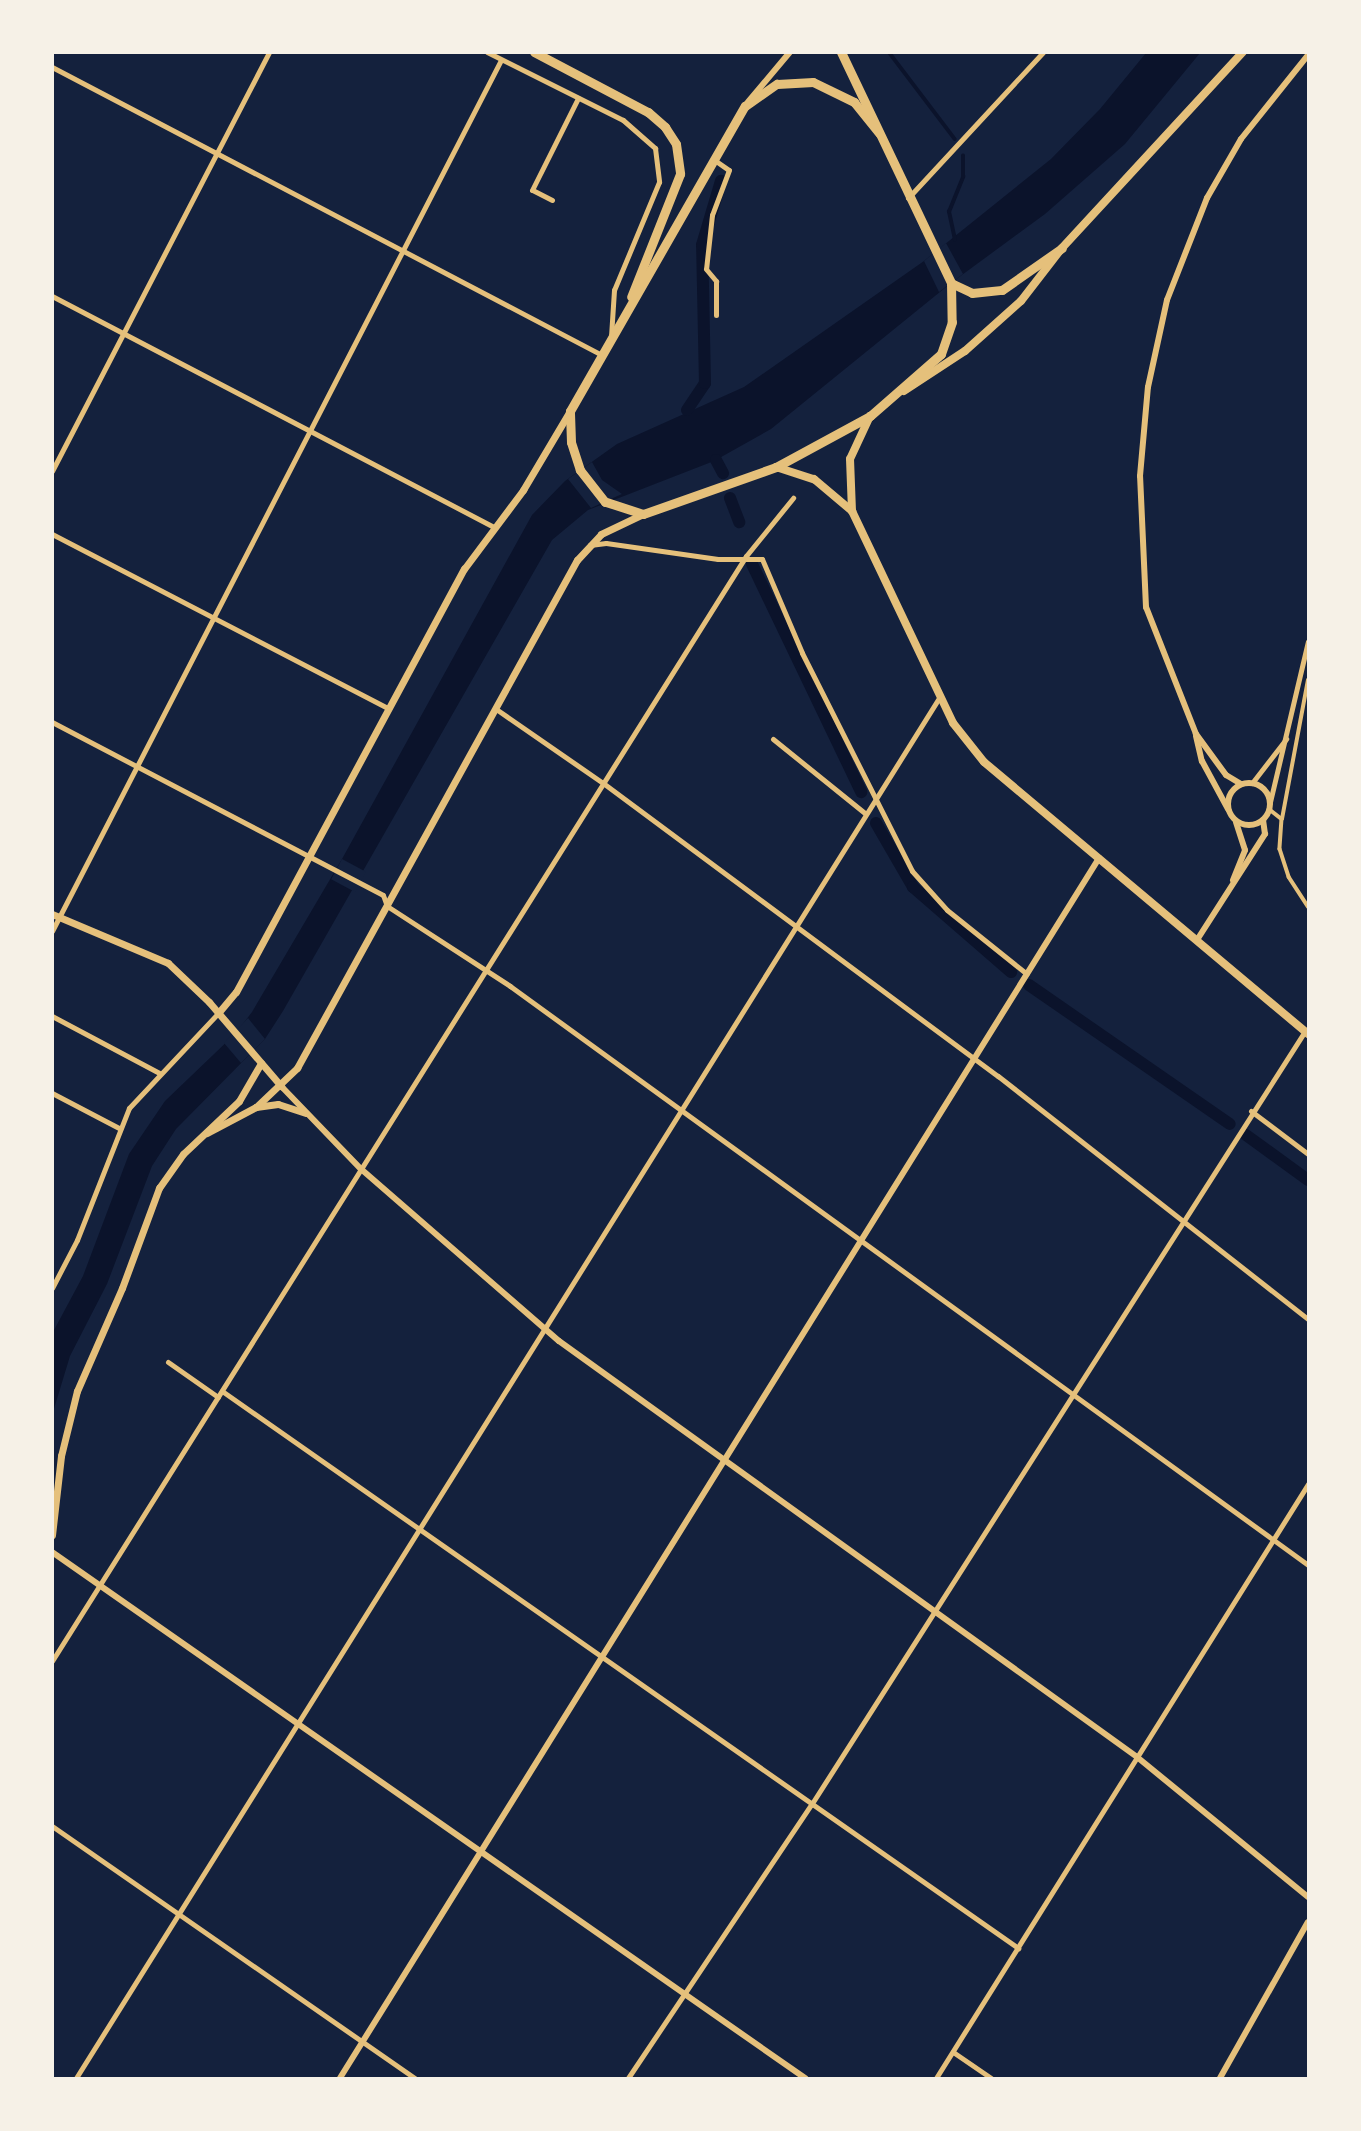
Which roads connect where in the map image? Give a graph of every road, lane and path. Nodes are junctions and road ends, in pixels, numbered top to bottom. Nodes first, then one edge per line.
1 (269, 52) edge
2 (487, 52) edge
3 (534, 52) edge
4 (790, 52) edge
5 (841, 52) edge
6 (1042, 52) edge
7 (1243, 52) edge
8 (1308, 55) edge
9 (501, 60) junction
10 (52, 67) edge
11 (578, 98) junction
12 (745, 106) junction
13 (878, 133) junction
14 (218, 152) junction
15 (713, 159) junction
16 (908, 198) junction
17 (552, 200) dead end
18 (1062, 248) junction
19 (402, 251) junction
20 (951, 283) junction
21 (52, 296) edge
22 (716, 315) dead end
23 (619, 325) junction
24 (124, 333) junction
25 (611, 339) junction
26 (602, 355) junction
27 (899, 394) junction
28 (570, 411) junction
29 (870, 416) junction
30 (310, 430) junction
31 (776, 467) junction
32 (52, 471) edge
33 (793, 498) dead end
34 (852, 511) junction
35 (643, 514) junction
36 (493, 527) junction
37 (52, 534) edge
38 (588, 546) junction
39 (746, 556) junction
40 (214, 619) junction
41 (1308, 641) edge
42 (1308, 680) edge
43 (939, 698) junction
44 (388, 708) junction
45 (496, 709) junction
46 (52, 722) edge
47 (1196, 734) junction
48 (1288, 736) junction
49 (773, 739) dead end
50 (136, 765) junction
51 (604, 783) junction
52 (1252, 783) junction
53 (1241, 784) junction
54 (875, 800) junction
55 (1270, 806) junction
56 (1228, 809) junction
57 (866, 814) junction
58 (1282, 819) junction
59 (1263, 820) junction
60 (1236, 821) junction
61 (309, 855) junction
62 (1099, 858) junction
63 (1233, 882) junction
64 (387, 906) junction
65 (1308, 906) edge
66 (56, 916) edge
67 (795, 928) junction
68 (52, 931) edge
69 (1197, 940) junction
70 (486, 970) junction
71 (1027, 974) junction
72 (219, 1012) junction
73 (52, 1016) edge
74 (1307, 1033) edge
75 (975, 1059) junction
76 (261, 1063) junction
77 (159, 1073) junction
78 (281, 1086) junction
79 (52, 1093) edge
80 (256, 1107) junction
81 (680, 1111) junction
82 (1251, 1111) junction
83 (306, 1113) junction
84 (119, 1128) junction
85 (207, 1133) junction
86 (1308, 1154) edge
87 (361, 1169) junction
88 (1181, 1219) junction
89 (862, 1242) junction
90 (52, 1288) edge
91 (1308, 1319) edge
92 (544, 1329) junction
93 (168, 1362) dead end
94 (222, 1391) junction
95 (218, 1397) junction
96 (1073, 1397) junction
97 (726, 1460) junction
98 (1308, 1484) edge
99 (418, 1529) junction
100 (52, 1535) edge
101 (1273, 1540) junction
102 (52, 1552) edge
103 (1308, 1565) edge
104 (100, 1584) junction
105 (934, 1613) junction
106 (602, 1659) junction
107 (52, 1661) edge
108 (299, 1721) junction
109 (1138, 1757) junction
110 (811, 1805) junction
111 (52, 1826) edge
112 (482, 1850) junction
113 (1308, 1897) edge
114 (178, 1916) junction
115 (1308, 1922) edge
116 (1018, 1948) junction
117 (684, 1994) junction
118 (363, 2041) junction
119 (953, 2052) junction
120 (76, 2078) edge
121 (340, 2078) edge
122 (415, 2078) edge
123 (628, 2078) edge
124 (805, 2078) edge
125 (936, 2078) edge
126 (991, 2078) edge
127 (1220, 2078) edge

1 - 14 street
2 - 9 street
3 - 23 highway
4 - 12 street
5 - 13 highway
6 - 16 street
7 - 18 main road
8 - 47 street
9 - 11 street
9 - 19 street
10 - 14 street
11 - 17 street
11 - 25 street
12 - 13 highway
12 - 15 highway
13 - 16 highway
14 - 19 street
14 - 24 street
15 - 22 street
15 - 23 highway
16 - 20 highway
18 - 20 highway
18 - 27 main road
19 - 26 street
19 - 30 street
20 - 27 highway
21 - 24 street
23 - 25 highway
24 - 30 street
24 - 32 street
25 - 26 highway
26 - 28 highway
27 - 29 highway
28 - 35 highway
28 - 36 main road
29 - 31 highway
29 - 34 main road
30 - 36 street
30 - 40 street
31 - 34 main road
31 - 35 highway
33 - 39 street
34 - 43 main road
35 - 38 main road
36 - 44 main road
37 - 40 street
38 - 39 street
38 - 45 main road
39 - 51 street
39 - 54 street
40 - 44 street
40 - 50 street
41 - 48 street
42 - 58 street
43 - 54 street
43 - 62 main road
44 - 61 main road
45 - 51 street
45 - 64 main road
46 - 50 street
47 - 53 street
47 - 56 street
48 - 52 street
48 - 55 street
49 - 57 street
50 - 61 street
50 - 66 street
51 - 67 street
51 - 70 street
52 - 53 street
52 - 55 street
53 - 56 street
54 - 57 street
54 - 71 street
55 - 58 street
55 - 59 street
56 - 60 street
57 - 67 street
58 - 65 street
59 - 60 street
59 - 63 street
60 - 63 street
61 - 64 street
61 - 72 main road
62 - 69 main road
62 - 71 street
63 - 69 street
64 - 70 street
64 - 78 main road
66 - 68 street
66 - 72 main road
67 - 75 street
67 - 81 street
69 - 74 main road
70 - 81 street
70 - 87 street
71 - 75 street
72 - 76 main road
72 - 77 street
73 - 77 street
74 - 82 street
75 - 88 street
75 - 89 street
76 - 78 main road
76 - 85 main road
77 - 84 street
78 - 80 main road
78 - 83 street
79 - 84 street
80 - 83 main road
80 - 85 main road
81 - 89 street
81 - 92 street
82 - 86 street
82 - 88 street
83 - 87 street
84 - 90 street
85 - 100 main road
87 - 92 street
87 - 94 street
88 - 91 street
88 - 96 street
89 - 96 street
89 - 97 street
92 - 97 street
92 - 99 street
93 - 95 street
94 - 95 street
94 - 99 street
95 - 104 street
96 - 101 street
96 - 105 street
97 - 105 street
97 - 106 street
98 - 101 street
99 - 106 street
99 - 108 street
101 - 103 street
101 - 109 street
102 - 104 street
104 - 107 street
104 - 108 street
105 - 109 street
105 - 110 street
106 - 110 street
106 - 112 street
108 - 112 street
108 - 114 street
109 - 113 street
109 - 116 street
110 - 116 street
110 - 117 street
111 - 114 street
112 - 117 street
112 - 118 street
114 - 118 street
114 - 120 street
115 - 127 street
116 - 119 street
117 - 123 street
117 - 124 street
118 - 121 street
118 - 122 street
119 - 125 street
119 - 126 street

